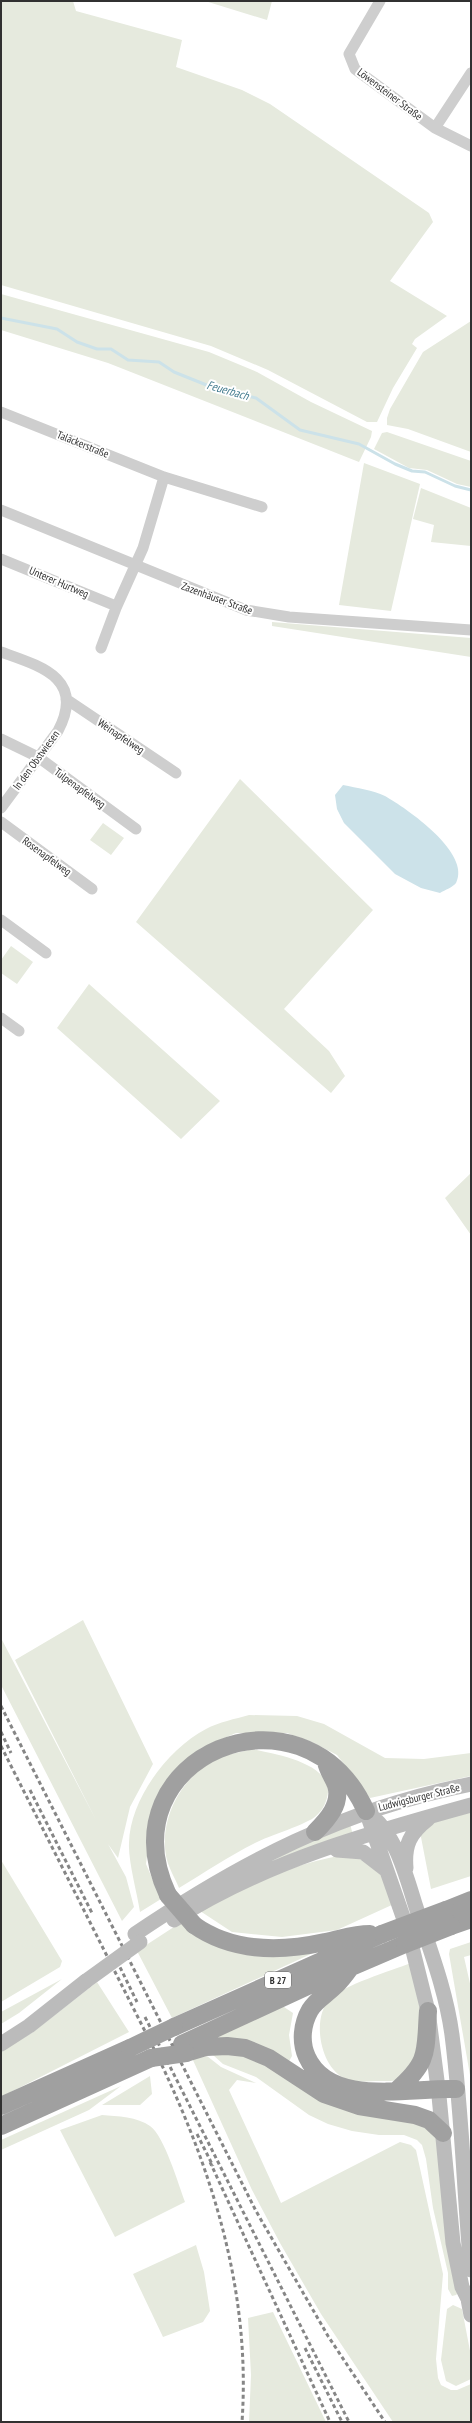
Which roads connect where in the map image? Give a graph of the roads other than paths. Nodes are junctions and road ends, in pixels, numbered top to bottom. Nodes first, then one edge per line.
1 (380, 1) edge
2 (471, 73) edge
3 (435, 128) junction
4 (471, 146) edge
5 (1, 412) edge
6 (164, 476) junction
7 (262, 507) dead end
8 (1, 510) edge
9 (1, 558) edge
10 (135, 566) junction
11 (116, 606) junction
12 (471, 630) edge
13 (101, 648) dead end
14 (1, 652) edge
15 (66, 699) junction
16 (1, 739) edge
17 (38, 757) junction
18 (176, 774) dead end
19 (1, 808) edge
20 (1, 822) edge
21 (136, 829) dead end
22 (92, 890) dead end
23 (1, 920) edge
24 (46, 953) dead end
25 (1, 1018) edge
26 (19, 1031) dead end
27 (325, 1760) junction
28 (471, 1784) edge
29 (471, 1805) edge
30 (366, 1811) junction
31 (432, 1816) junction
32 (379, 1831) junction
33 (315, 1832) junction
34 (326, 1849) junction
35 (386, 1869) junction
36 (407, 1877) junction
37 (471, 1900) edge
38 (449, 1918) junction
39 (471, 1919) edge
40 (137, 1938) junction
41 (385, 1943) junction
42 (352, 1966) junction
43 (84, 1978) junction
44 (428, 2011) junction
45 (1, 2033) edge
46 (1, 2044) edge
47 (184, 2048) junction
48 (456, 2089) junction
49 (397, 2090) junction
50 (439, 2092) junction
51 (340, 2100) junction
52 (1, 2106) edge
53 (1, 2126) edge
54 (443, 2133) junction
55 (471, 2270) edge
56 (469, 2294) edge
57 (471, 2315) edge

1 - 3 street, Löwensteiner Straße
2 - 3 street
3 - 4 street, Löwensteiner Straße
5 - 6 street, Taläckerstraße
6 - 7 street, Taläckerstraße
6 - 10 street
8 - 10 street, Zazenhäuser Straße
9 - 11 street, Unterer Hurtweg
10 - 11 street
10 - 12 street, Zazenhäuser Straße
11 - 13 street
14 - 15 street
15 - 17 street, In den Obstwiesen
15 - 18 street, Weinapfelweg
16 - 17 street, Tulpenapfelweg
17 - 19 street, In den Obstwiesen
17 - 21 street, Tulpenapfelweg
20 - 22 street, Rosenapfelweg
23 - 24 street
25 - 26 street
27 - 30 highway, B 27
27 - 33 highway
27 - 41 highway, B 27, bridge
28 - 30 main road, Ludwigsburger Straße
29 - 31 main road, Ludwigsburger Straße
30 - 32 main road
30 - 33 main road, Ludwigsburger Straße
31 - 32 main road, Ludwigsburger Straße
31 - 36 main road
32 - 34 main road, Ludwigsburger Straße
32 - 35 main road
32 - 36 main road
33 - 40 main road, Ludwigsburger Straße
34 - 35 main road
34 - 40 main road, Ludwigsburger Straße
35 - 44 main road
36 - 48 main road
37 - 38 highway, B 27
38 - 39 highway, B 27
38 - 41 highway, B 27, bridge
40 - 43 main road
41 - 42 highway, B 27
41 - 52 highway, B 27, bridge
42 - 47 highway, B 27
42 - 49 highway, B 27
43 - 45 main road
43 - 46 main road
44 - 49 highway
44 - 50 main road
47 - 51 highway, B 27
47 - 53 highway, B 27, bridge
48 - 50 highway, B 27
48 - 55 main road
49 - 50 highway, B 27
50 - 51 highway, B 27
50 - 54 main road
51 - 54 highway, B 27
54 - 56 main road
56 - 57 main road

